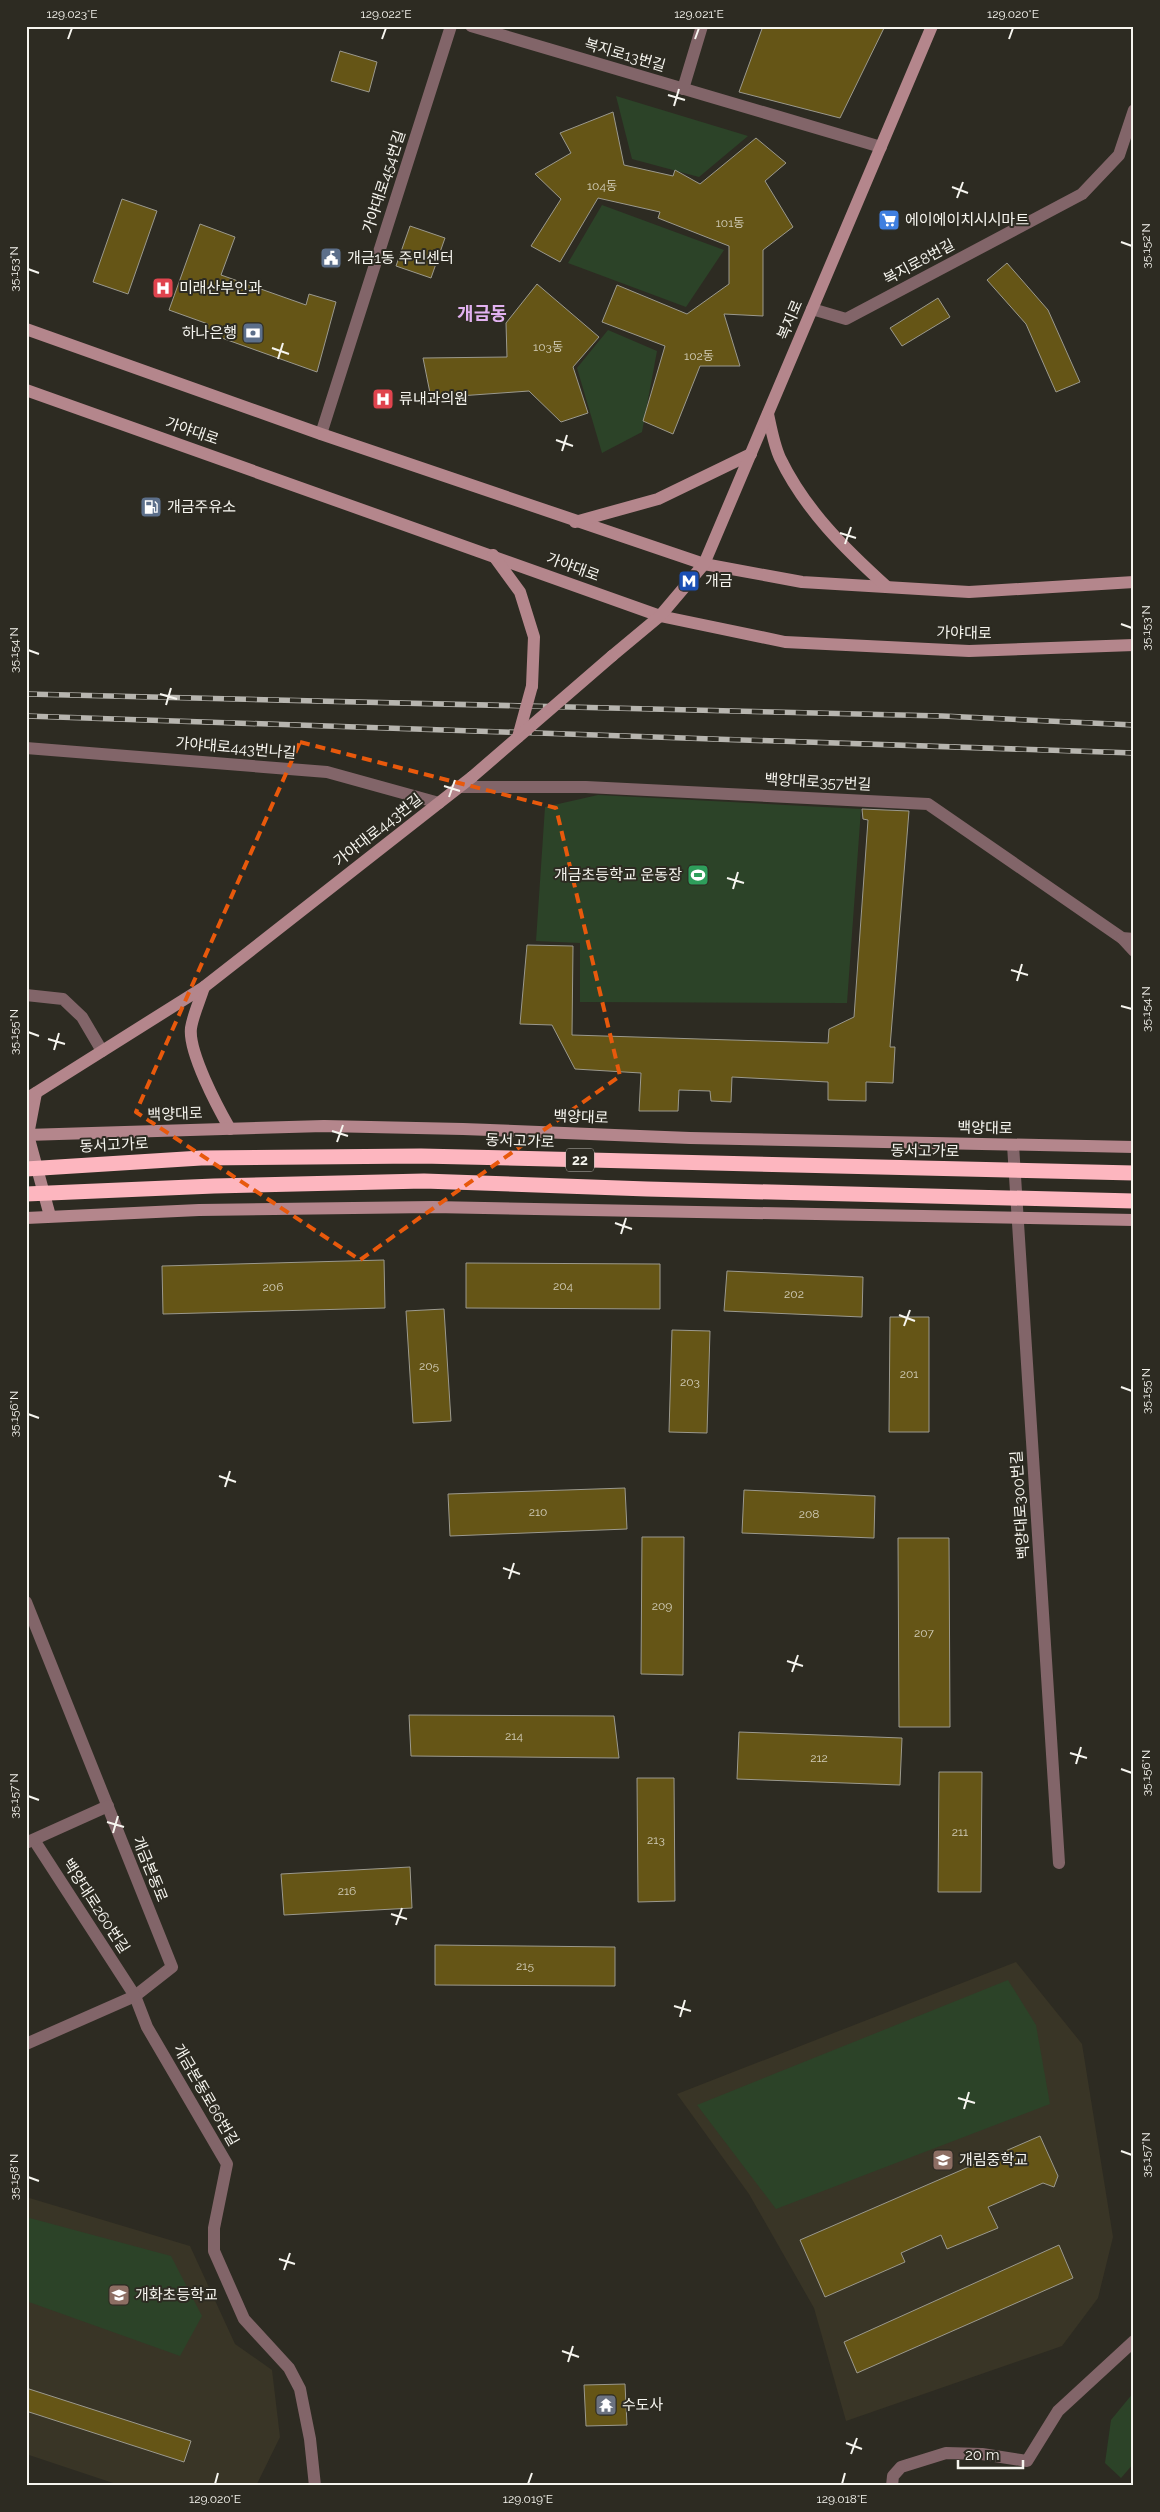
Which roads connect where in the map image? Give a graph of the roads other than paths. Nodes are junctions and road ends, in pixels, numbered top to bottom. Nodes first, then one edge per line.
1 (450, 26) edge
2 (471, 26) edge
3 (702, 26) edge
4 (932, 26) edge
5 (684, 89) junction
6 (1134, 110) edge
7 (880, 147) junction
8 (812, 309) junction
9 (26, 329) edge
10 (26, 390) edge
11 (768, 414) junction
12 (321, 434) junction
13 (751, 454) junction
14 (575, 522) junction
15 (493, 554) junction
16 (704, 564) junction
17 (1134, 582) edge
18 (887, 587) junction
19 (660, 616) junction
20 (1134, 644) edge
21 (518, 738) junction
22 (26, 748) edge
23 (459, 787) junction
24 (439, 803) junction
25 (1128, 938) edge
26 (1134, 951) edge
27 (204, 987) junction
28 (26, 994) edge
29 (102, 1051) junction
30 (31, 1096) edge
31 (230, 1129) junction
32 (27, 1135) edge
33 (1013, 1145) junction
34 (1134, 1147) edge
35 (26, 1168) edge
36 (1134, 1173) edge
37 (26, 1194) edge
38 (1134, 1201) edge
39 (50, 1216) junction
40 (26, 1218) edge
41 (1018, 1219) junction
42 (1134, 1220) edge
43 (28, 1609) edge
44 (108, 1806) junction
45 (30, 1842) edge
46 (1059, 1863) dead end
47 (135, 1996) junction
48 (26, 2044) edge
49 (1134, 2341) edge
50 (315, 2486) edge
51 (892, 2486) edge

1 - 12 street, 가야대로454번길
2 - 5 street, 복지로13번길
3 - 5 street
4 - 7 main road, 복지로
5 - 7 street, 복지로13번길
6 - 8 street, 복지로8번길
7 - 8 main road, 복지로
8 - 11 main road, 복지로
9 - 12 main road
10 - 15 main road, 가야대로
11 - 13 main road, 복지로
11 - 18 main road
12 - 14 main road
13 - 14 main road
13 - 16 main road, 복지로
14 - 16 main road
15 - 19 main road, 가야대로
15 - 21 main road, bridge
16 - 18 main road
16 - 19 main road, 복지로
17 - 18 main road
19 - 20 main road, 가야대로
19 - 21 main road, 가야대로443번길, bridge
21 - 23 main road, 가야대로443번길, bridge
22 - 24 street, 가야대로443번나길
23 - 24 main road, 가야대로443번길
23 - 25 street, 백양대로357번길
24 - 27 main road, 가야대로443번길
25 - 26 street, 백양대로357번길
27 - 29 main road, 가야대로443번길
27 - 31 main road
28 - 29 street
29 - 30 main road, 가야대로443번길
30 - 32 main road
31 - 32 main road, 백양대로
31 - 33 main road, 백양대로
32 - 39 main road
33 - 34 main road, 백양대로
33 - 41 street, 백양대로300번길
35 - 36 highway, 동서고가로 / 22, bridge
37 - 38 highway, 22, bridge
39 - 40 main road
39 - 41 main road
41 - 42 main road
41 - 46 street, 백양대로300번길
43 - 44 street, 개금본동로
44 - 45 street
44 - 47 street, 개금본동로
45 - 47 street, 백양대로260번길
47 - 48 street, 개금본동로
47 - 50 street, 개금본동로66번길
49 - 51 street

